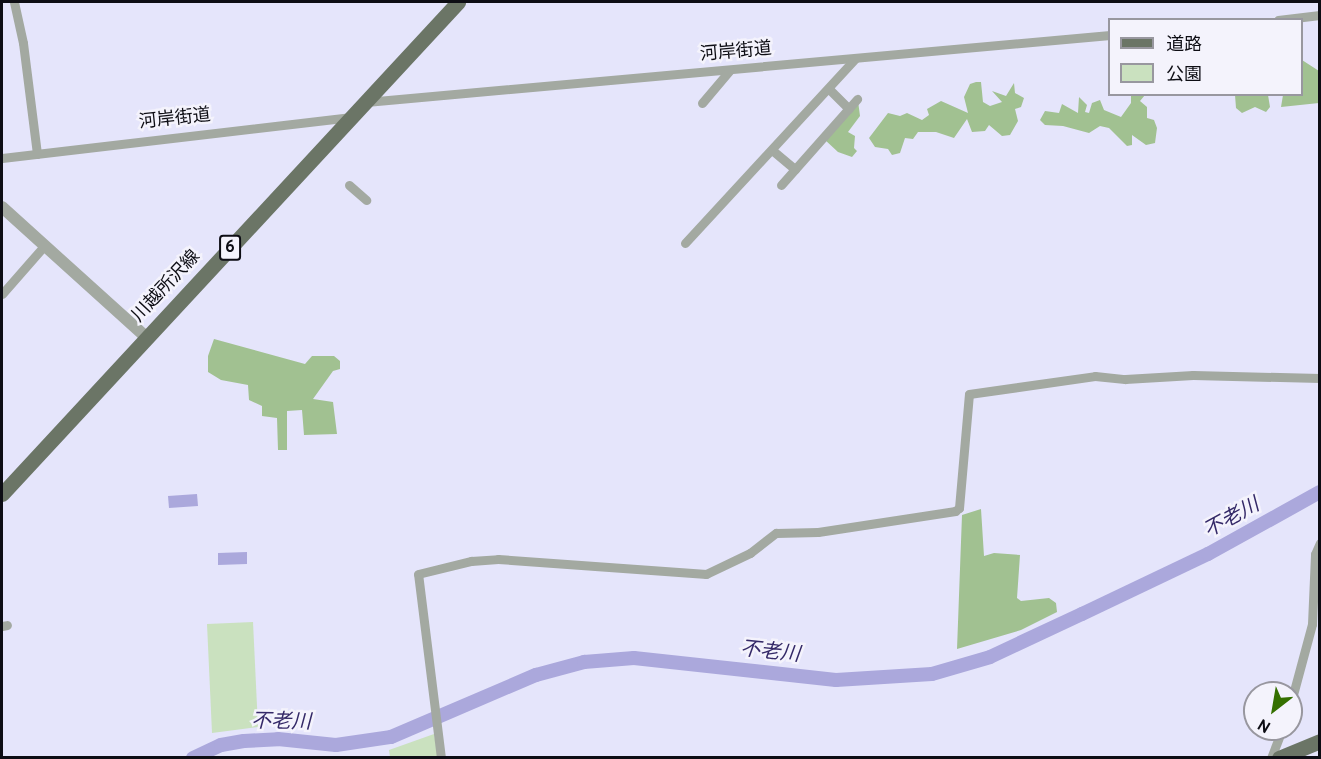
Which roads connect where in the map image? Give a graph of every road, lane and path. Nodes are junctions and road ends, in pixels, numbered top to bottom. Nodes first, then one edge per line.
1 (14, 2) edge
2 (458, 2) edge
3 (1320, 15) edge
4 (1295, 18) edge
5 (1108, 35) edge
6 (855, 59) junction
7 (730, 70) junction
8 (829, 89) junction
9 (857, 99) dead end
10 (366, 102) junction
11 (702, 103) dead end
12 (849, 109) junction
13 (352, 117) junction
14 (772, 150) junction
15 (38, 154) junction
16 (2, 158) edge
17 (795, 170) junction
18 (349, 185) dead end
19 (781, 185) dead end
20 (366, 200) dead end
21 (2, 207) edge
22 (685, 243) dead end
23 (44, 246) junction
24 (2, 294) edge
25 (146, 337) junction
26 (1320, 378) edge
27 (2, 494) edge
28 (1320, 543) edge
29 (1297, 681) edge
30 (1277, 741) edge
31 (1320, 741) edge
32 (441, 758) edge
33 (1271, 758) edge
34 (1279, 758) edge

1 - 15 street
2 - 10 main road, 川越所沢線 / 6
3 - 4 street
5 - 6 street, 河岸街道
6 - 7 street, 河岸街道
6 - 8 street
7 - 10 street, 河岸街道
7 - 11 street
8 - 12 street
8 - 14 street
9 - 12 street
10 - 13 main road, 川越所沢線 / 6
12 - 17 street
13 - 15 street, 河岸街道
13 - 25 main road, 川越所沢線 / 6
14 - 17 street
14 - 22 street
15 - 16 street, 河岸街道
17 - 19 street
18 - 20 street
21 - 23 street
23 - 24 street
23 - 25 street
25 - 27 main road, 川越所沢線 / 6
26 - 32 street
28 - 29 street
30 - 33 street
31 - 34 main road

